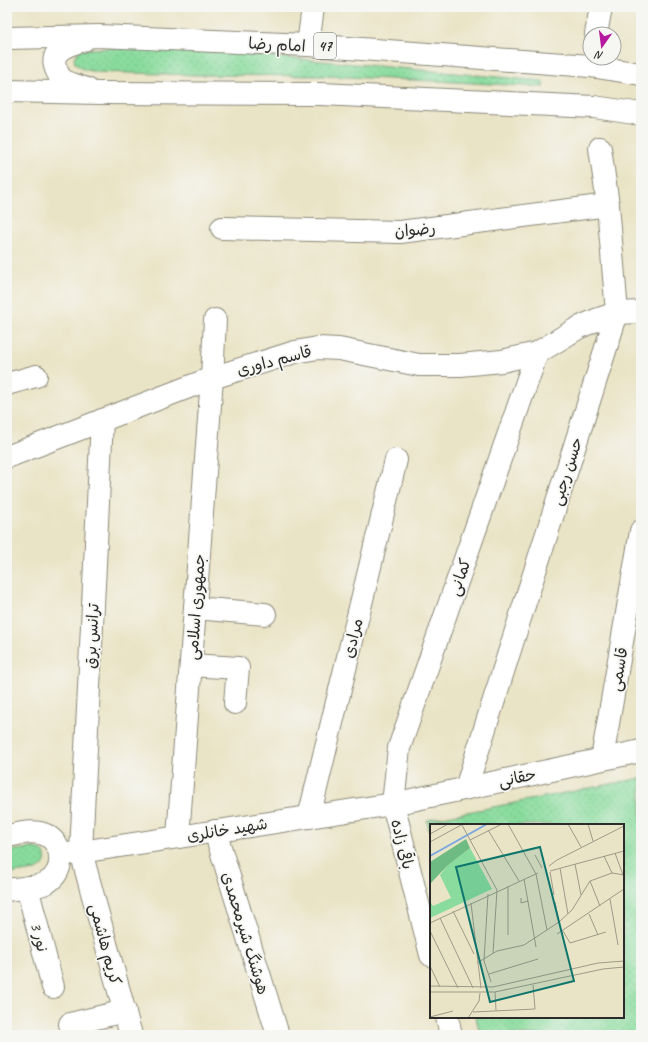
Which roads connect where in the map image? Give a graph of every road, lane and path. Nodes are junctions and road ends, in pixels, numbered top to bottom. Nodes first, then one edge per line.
1 (313, 7) edge
2 (601, 7) edge
3 (597, 26) edge
4 (99, 36) junction
5 (7, 38) edge
6 (308, 45) junction
7 (582, 61) edge
8 (608, 66) edge
9 (641, 74) edge
10 (7, 91) edge
11 (98, 92) junction
12 (641, 114) edge
13 (600, 148) dead end
14 (608, 205) junction
15 (222, 228) dead end
16 (641, 312) edge
17 (617, 313) junction
18 (215, 320) dead end
19 (537, 352) junction
20 (36, 376) dead end
21 (212, 378) junction
22 (7, 384) edge
23 (102, 420) junction
24 (7, 457) edge
25 (396, 460) dead end
26 (641, 531) edge
27 (195, 608) junction
28 (265, 614) dead end
29 (191, 665) junction
30 (235, 703) dead end
31 (641, 751) edge
32 (602, 759) junction
33 (466, 788) junction
34 (393, 804) junction
35 (309, 817) junction
36 (215, 831) junction
37 (7, 836) edge
38 (178, 837) junction
39 (71, 854) junction
40 (17, 888) edge
41 (430, 951) edge
42 (53, 987) dead end
43 (125, 1011) junction
44 (447, 1018) edge
45 (70, 1024) dead end
46 (131, 1035) edge
47 (278, 1035) edge
48 (451, 1035) edge

1 - 6 main road
2 - 3 main road
4 - 5 main road, امام رضا / 47
4 - 6 main road, امام رضا / 47
4 - 11 main road
6 - 7 main road, امام رضا / 47
8 - 9 main road, امام رضا / 47
10 - 11 main road
11 - 12 main road
13 - 14 main road, حسن رجبی
14 - 15 main road, رضوان
14 - 17 main road, حسن رجبی
16 - 17 main road, قاسم داوری
17 - 19 main road, قاسم داوری
17 - 33 main road, حسن رجبی
18 - 21 main road, جمهوری اسلامی
19 - 21 main road, قاسم داوری
19 - 34 main road, کمانی
20 - 22 main road
21 - 23 main road, قاسم داوری
21 - 27 main road, جمهوری اسلامی
23 - 24 main road, قاسم داوری
23 - 39 main road, ترانس برق
25 - 35 main road, مرادی
26 - 32 main road, قاسمی
27 - 28 main road
27 - 29 main road, جمهوری اسلامی
29 - 30 main road
29 - 38 main road, جمهوری اسلامی
31 - 32 main road, حقانی
32 - 33 main road, حقانی
33 - 34 main road, حقانی
34 - 35 main road, شهید خانلری
34 - 41 main road, باقی زاده
35 - 36 main road, شهید خانلری
36 - 38 main road, شهید خانلری
36 - 47 main road, هوشنگ شیرمحمدی
37 - 39 main road
38 - 39 main road, شهید خانلری
39 - 40 main road
39 - 43 main road, کریم هاشمی
40 - 42 main road, نور 3
43 - 45 main road
43 - 46 main road, کریم هاشمی
44 - 48 main road

